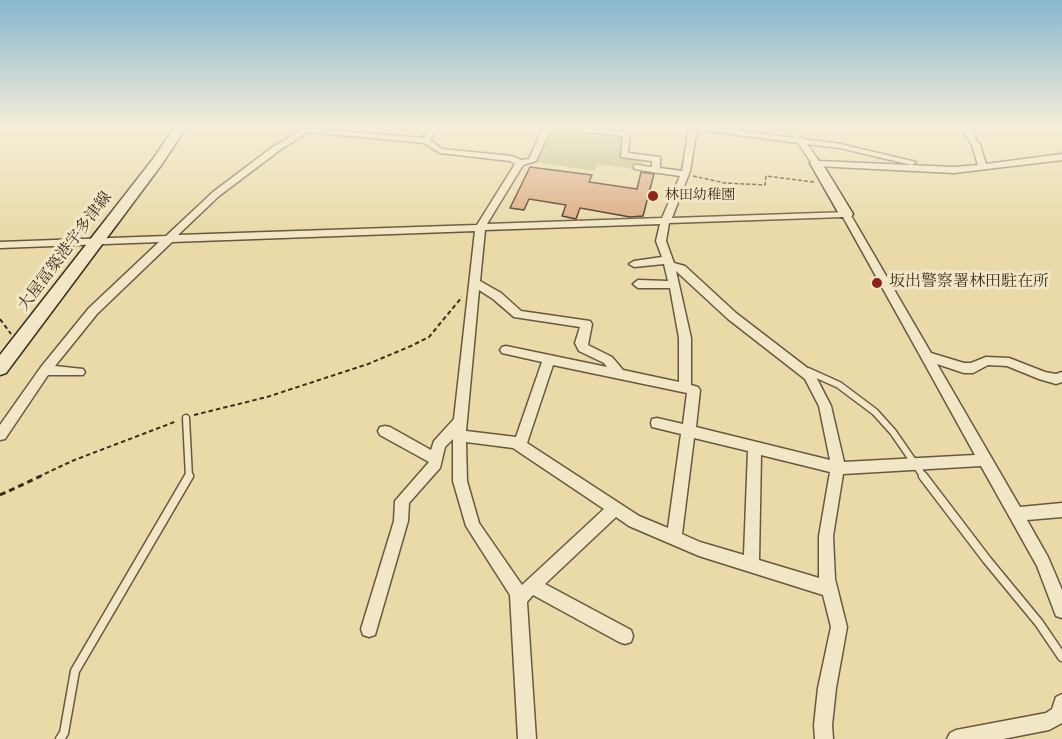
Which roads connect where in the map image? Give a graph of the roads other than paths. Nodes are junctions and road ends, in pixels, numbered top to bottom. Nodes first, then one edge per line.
1 (157, 162) edge
2 (258, 162) edge
3 (523, 162) edge
4 (656, 162) edge
5 (687, 162) edge
6 (913, 162) edge
7 (982, 162) edge
8 (1019, 162) edge
9 (520, 163) joint
10 (816, 163) joint
11 (636, 167) dead end
12 (983, 167) junction
13 (655, 170) junction
14 (927, 170) junction
15 (685, 174) junction
16 (846, 214) junction
17 (664, 222) junction
18 (480, 228) junction
19 (169, 238) junction
20 (92, 242) junction
21 (0, 245) edge
22 (668, 263) junction
23 (634, 264) dead end
24 (476, 283) junction
25 (638, 284) dead end
26 (674, 285) junction
27 (506, 350) dead end
28 (0, 351) edge
29 (926, 356) junction
30 (549, 360) junction
31 (0, 368) edge
32 (801, 369) junction
33 (45, 370) junction
34 (79, 372) dead end
35 (620, 375) junction
36 (1062, 377) edge
37 (686, 388) junction
38 (186, 418) road end
39 (657, 423) dead end
40 (460, 429) junction
41 (385, 431) dead end
42 (688, 431) junction
43 (0, 435) edge
44 (520, 446) junction
45 (755, 448) junction
46 (436, 459) junction
47 (985, 460) junction
48 (915, 464) junction
49 (837, 468) junction
50 (615, 509) junction
51 (1062, 510) edge
52 (1015, 514) junction
53 (674, 539) junction
54 (751, 565) junction
55 (532, 586) junction
56 (830, 589) junction
57 (519, 598) junction
58 (1062, 610) edge
59 (369, 629) dead end
60 (625, 636) dead end
61 (1062, 657) edge
62 (1062, 703) edge
63 (60, 739) edge
64 (527, 739) edge
65 (824, 739) edge
66 (956, 739) edge

1 - 20 main road, 大屋冨築港宇多津線
2 - 19 street
3 - 9 street
4 - 13 street
5 - 15 street
6 - 14 street
7 - 12 street
8 - 12 street
9 - 18 street
10 - 14 street
10 - 16 main road
11 - 13 lane
12 - 14 street
13 - 15 street
15 - 17 street
16 - 17 street
16 - 29 street
17 - 18 street
17 - 22 street
18 - 19 street
18 - 24 street
19 - 20 street
19 - 33 street
20 - 21 street
20 - 28 main road, 大屋冨築港宇多津線
20 - 31 main road, 大屋冨築港宇多津線
22 - 23 street
22 - 26 street
22 - 32 street
24 - 35 street
24 - 40 street
25 - 26 street
26 - 37 street
27 - 30 street
29 - 36 street
29 - 47 street
30 - 35 street
30 - 44 street
32 - 48 lane
32 - 49 street
33 - 34 street
33 - 43 street
35 - 37 street
37 - 42 street
38 - 63 lane
39 - 42 street
40 - 44 street
40 - 46 street
40 - 57 street
41 - 46 street
42 - 45 street
42 - 53 street
44 - 50 street
45 - 49 street
45 - 54 street
46 - 59 street
47 - 48 street
47 - 52 street
48 - 49 street
48 - 61 lane
49 - 56 street
50 - 53 street
50 - 55 street
51 - 52 street
52 - 58 street
53 - 54 street
54 - 56 street
55 - 57 street
55 - 60 street
56 - 65 street
57 - 64 street
62 - 66 street

